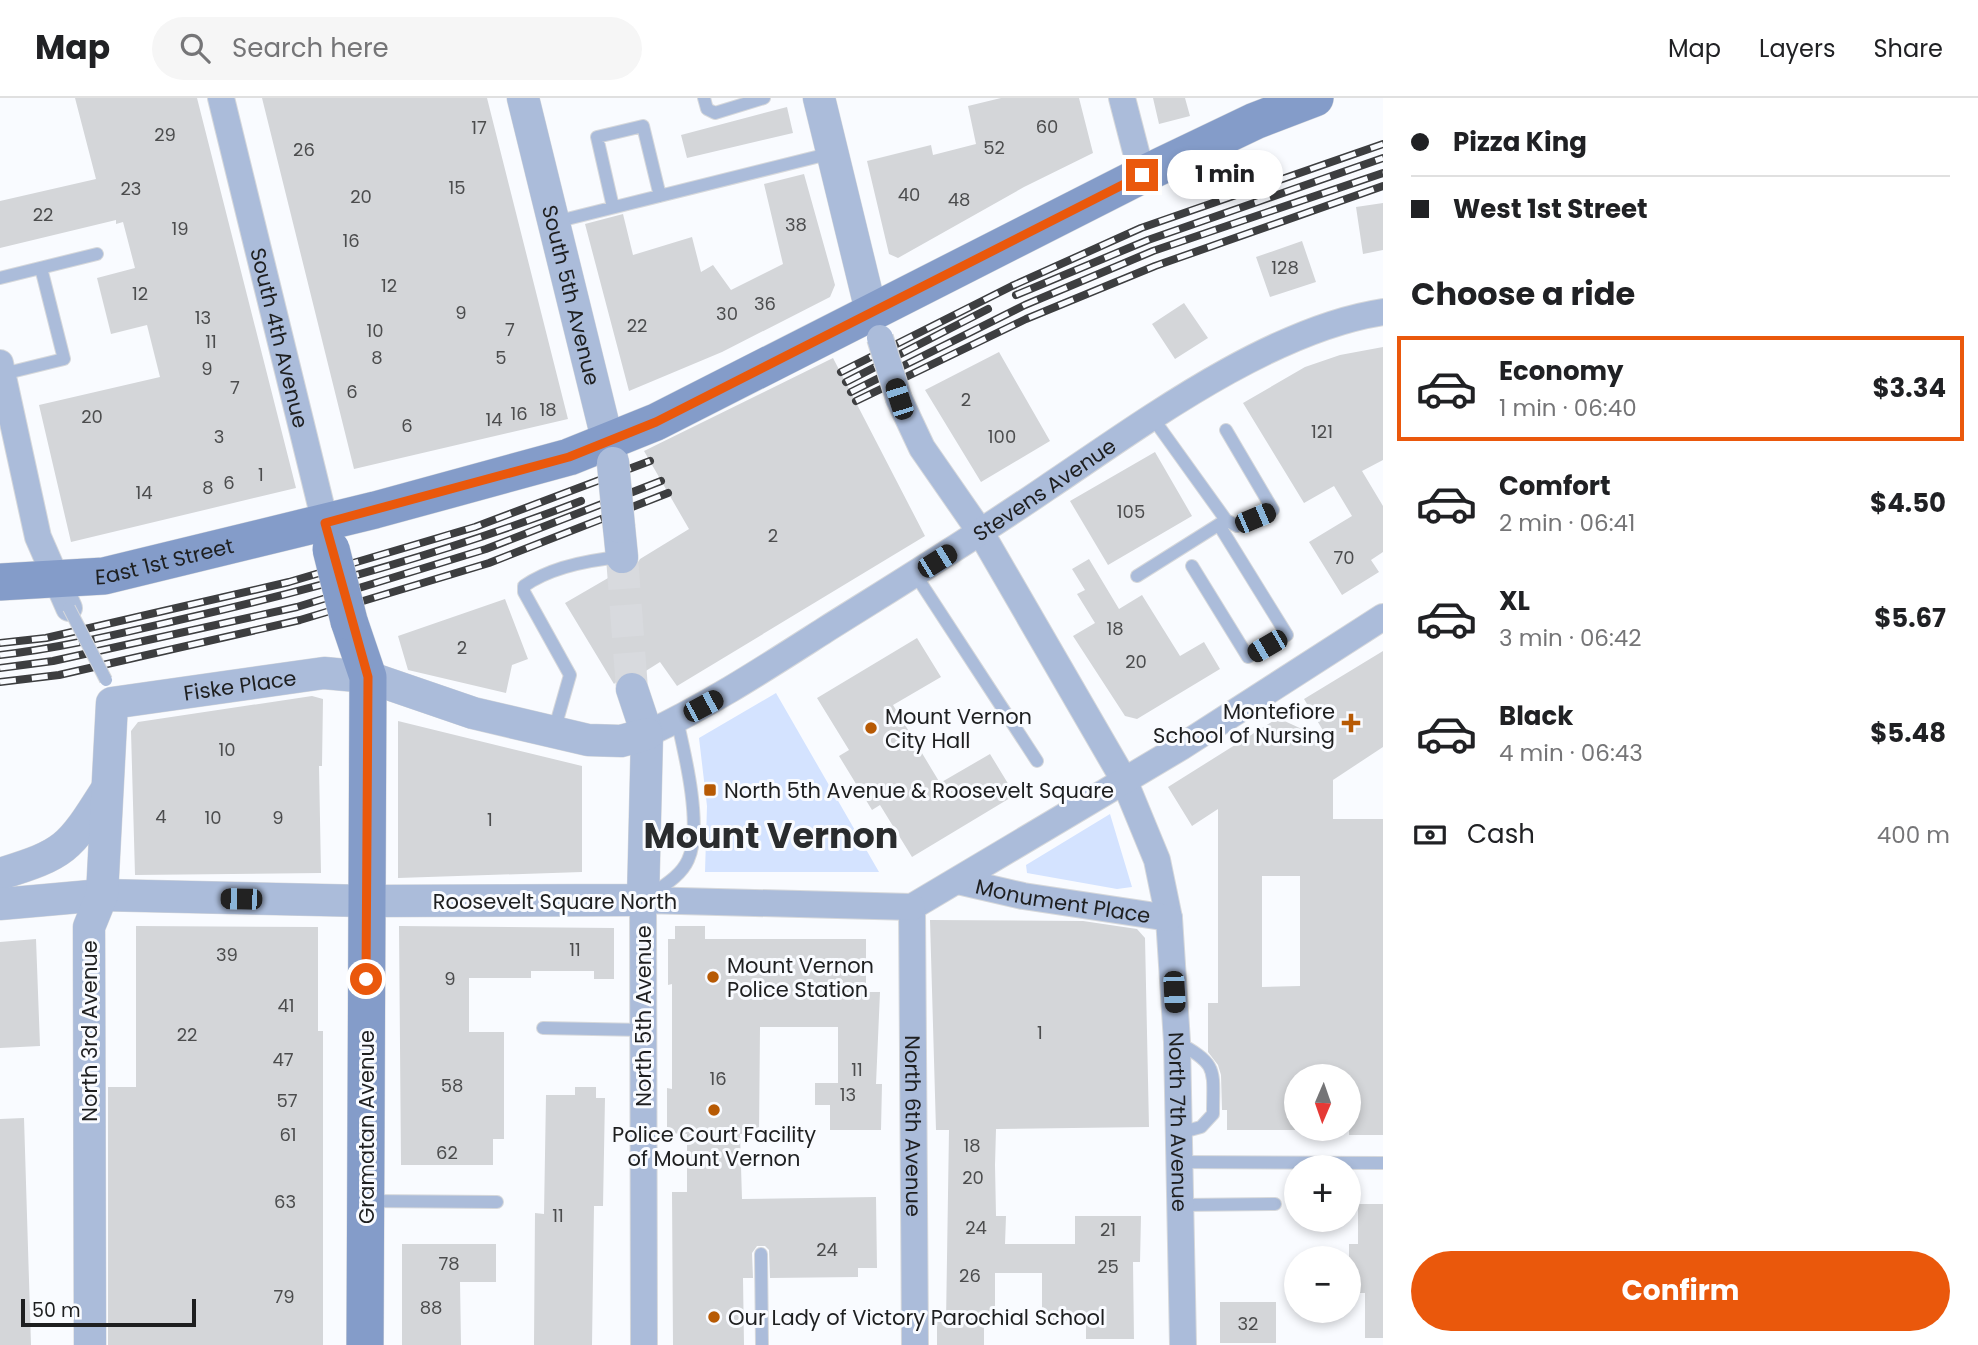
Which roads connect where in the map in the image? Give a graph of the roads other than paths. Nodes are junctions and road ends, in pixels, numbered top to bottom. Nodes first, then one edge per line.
1 (221, 98) edge
2 (523, 98) edge
3 (704, 98) edge
4 (764, 98) edge
5 (819, 98) edge
6 (1122, 98) edge
7 (1315, 98) edge
8 (832, 153) junction
9 (1142, 175) junction
10 (660, 196) junction
11 (613, 207) junction
12 (554, 222) junction
13 (97, 254) dead end
14 (41, 268) junction
15 (0, 278) edge
16 (1383, 312) edge
17 (875, 325) junction
18 (1, 369) edge
19 (1153, 416) junction
20 (1226, 430) dead end
21 (612, 466) junction
22 (1222, 522) junction
23 (981, 533) junction
24 (620, 542) joint
25 (331, 550) junction
26 (1192, 566) dead end
27 (915, 574) junction
28 (1137, 576) dead end
29 (0, 582) edge
30 (63, 594) junction
31 (1383, 617) edge
32 (368, 677) junction
33 (632, 689) tunnel mouth
34 (109, 691) junction
35 (677, 720) junction
36 (554, 732) junction
37 (647, 734) junction
38 (1037, 761) dead end
39 (1124, 780) junction
40 (107, 788) junction
41 (0, 874) edge
42 (958, 881) junction
43 (102, 895) junction
44 (643, 900) junction
45 (366, 901) junction
46 (0, 904) edge
47 (912, 907) junction
48 (1170, 918) junction
49 (543, 1028) dead end
50 (643, 1030) junction
51 (1177, 1042) junction
52 (1179, 1133) junction
53 (1180, 1162) junction
54 (1383, 1163) edge
55 (367, 1201) junction
56 (497, 1202) dead end
57 (1275, 1204) dead end
58 (1181, 1205) junction
59 (761, 1255) dead end
60 (90, 1345) edge
61 (365, 1345) edge
62 (644, 1345) edge
63 (762, 1345) edge
64 (915, 1345) edge
65 (1182, 1345) edge

1 - 25 street, South 4th Avenue
2 - 12 street, South 5th Avenue
3 - 4 lane
5 - 8 street
6 - 9 street
7 - 9 main road, East 1st Street
8 - 10 lane
8 - 17 street
9 - 17 main road, East 1st Street
10 - 11 lane
10 - 11 lane
11 - 12 lane
12 - 21 street, South 5th Avenue
13 - 14 lane
14 - 15 lane
14 - 18 lane
16 - 19 street, Stevens Avenue
17 - 21 main road, East 1st Street
17 - 23 street, North 7th Avenue, bridge
18 - 30 street
19 - 22 lane
19 - 23 street, Stevens Avenue
20 - 22 lane
21 - 24 street, bridge
21 - 25 main road, East 1st Street
22 - 26 lane
22 - 28 lane
23 - 27 street, Stevens Avenue
23 - 39 street, North 7th Avenue
24 - 36 lane
25 - 30 main road, East 1st Street
25 - 32 main road, Gramatan Avenue, bridge
27 - 35 street, Stevens Avenue
27 - 38 lane
29 - 30 main road, East 1st Street
30 - 34 lane, bridge
31 - 39 street
32 - 34 street, Fiske Place
32 - 36 street, Fiske Place
32 - 45 main road, Gramatan Avenue
33 - 37 street, North 5th Avenue
34 - 40 street, North 3rd Avenue
35 - 37 street, Stevens Avenue
35 - 44 lane
36 - 37 street, Fiske Place
37 - 44 street, North 5th Avenue
39 - 42 street
39 - 48 street, North 7th Avenue
40 - 41 street
40 - 43 street, North 3rd Avenue
41 - 43 street
42 - 47 street
42 - 48 street, Monument Place
43 - 45 street, Roosevelt Square North
43 - 46 street
43 - 60 street, North 3rd Avenue
44 - 45 street, Roosevelt Square North
44 - 47 street, Roosevelt Square North
44 - 50 street, North 5th Avenue
45 - 55 main road, Gramatan Avenue
47 - 64 street, North 6th Avenue
48 - 51 street, North 7th Avenue
49 - 50 lane
50 - 62 street, North 5th Avenue
51 - 52 street, North 7th Avenue
51 - 52 lane
52 - 53 street, North 7th Avenue
53 - 54 lane
53 - 58 street, North 7th Avenue
55 - 56 lane
55 - 61 main road, Gramatan Avenue
57 - 58 lane
58 - 65 street, North 7th Avenue
59 - 63 lane

